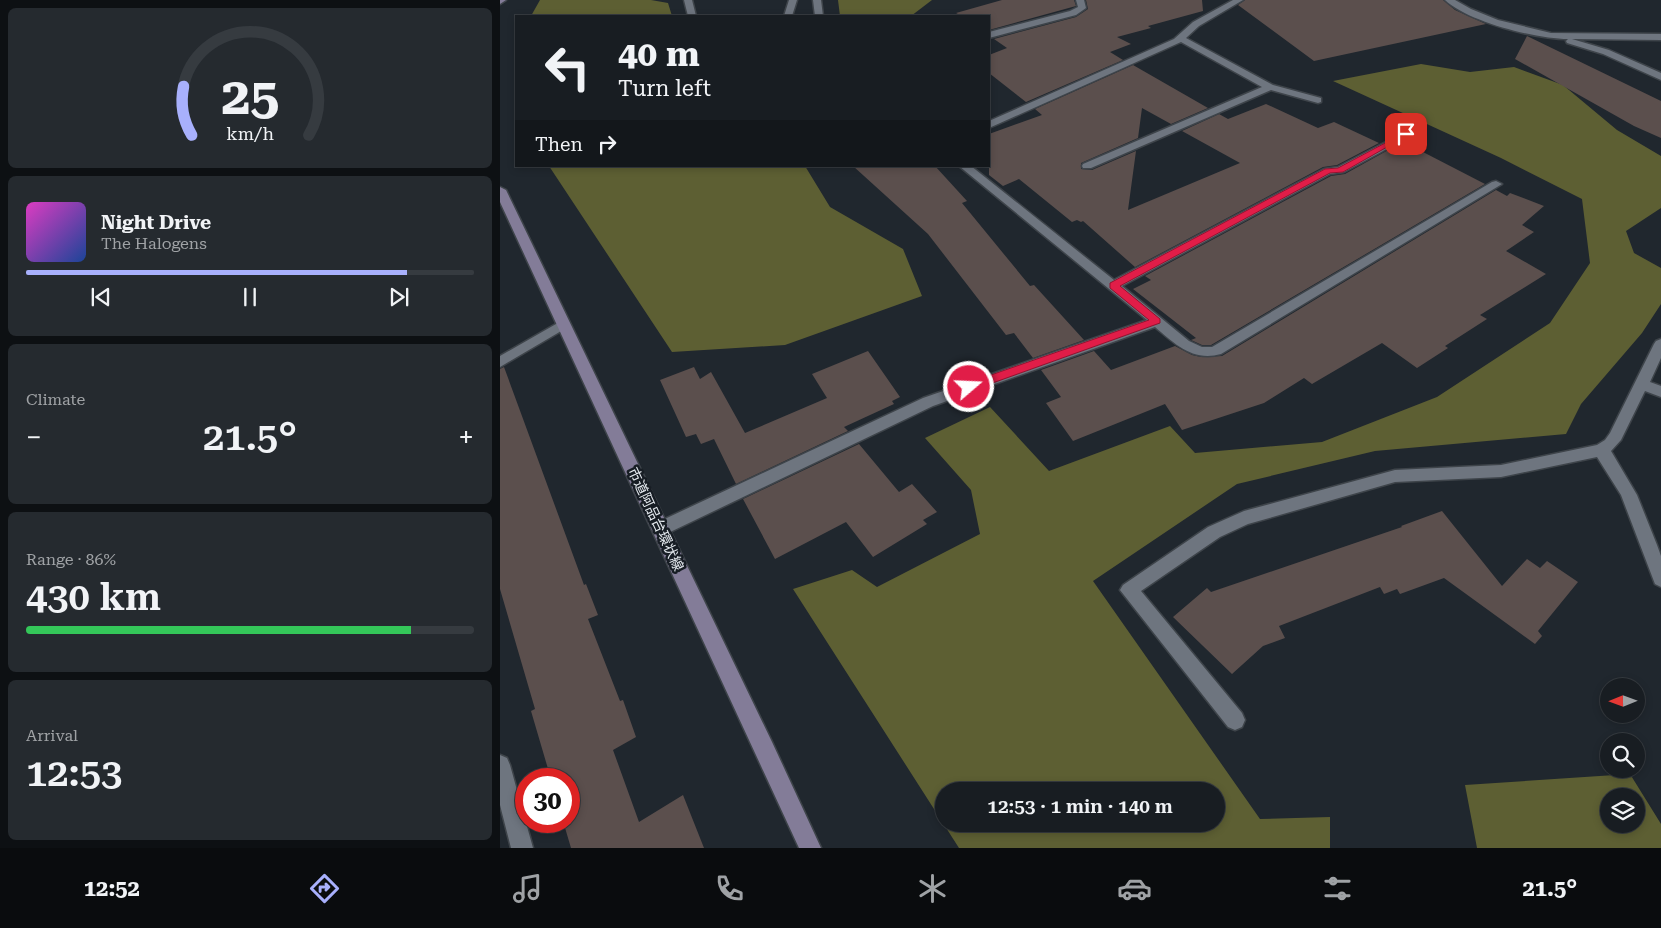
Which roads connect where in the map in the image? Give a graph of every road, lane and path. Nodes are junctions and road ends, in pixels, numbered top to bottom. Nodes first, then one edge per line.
1 (688, 0) edge
2 (793, 0) edge
3 (817, 0) edge
4 (1080, 0) edge
5 (1239, 0) edge
6 (1449, 0) edge
7 (692, 15) edge
8 (788, 15) edge
9 (819, 15) edge
10 (990, 35) edge
11 (1551, 36) junction
12 (1661, 37) edge
13 (1180, 38) junction
14 (1661, 77) edge
15 (1270, 87) junction
16 (1318, 100) dead end
17 (990, 125) edge
18 (1406, 134) dead end
19 (1087, 166) dead end
20 (965, 167) edge
21 (1496, 184) dead end
22 (500, 190) edge
23 (1113, 286) junction
24 (1157, 321) junction
25 (563, 324) junction
26 (1661, 344) edge
27 (500, 362) edge
28 (1641, 384) junction
29 (1661, 392) edge
30 (1601, 450) junction
31 (660, 529) junction
32 (1661, 579) edge
33 (1235, 720) dead end
34 (500, 765) edge
35 (522, 848) edge
36 (810, 848) edge

1 - 7 street
2 - 8 street
3 - 9 street
4 - 10 street
5 - 13 street
6 - 11 street
11 - 12 street
11 - 14 street
13 - 15 street
13 - 17 street
15 - 16 street
15 - 19 street
18 - 23 street
20 - 23 street
21 - 24 street
22 - 25 street, 市道阿品台環状線
23 - 24 street
24 - 31 street
25 - 27 street
25 - 31 street, 市道阿品台環状線
26 - 28 street
28 - 29 street
28 - 30 street
30 - 32 street
30 - 33 street
31 - 36 street, 市道阿品台環状線
34 - 35 street

